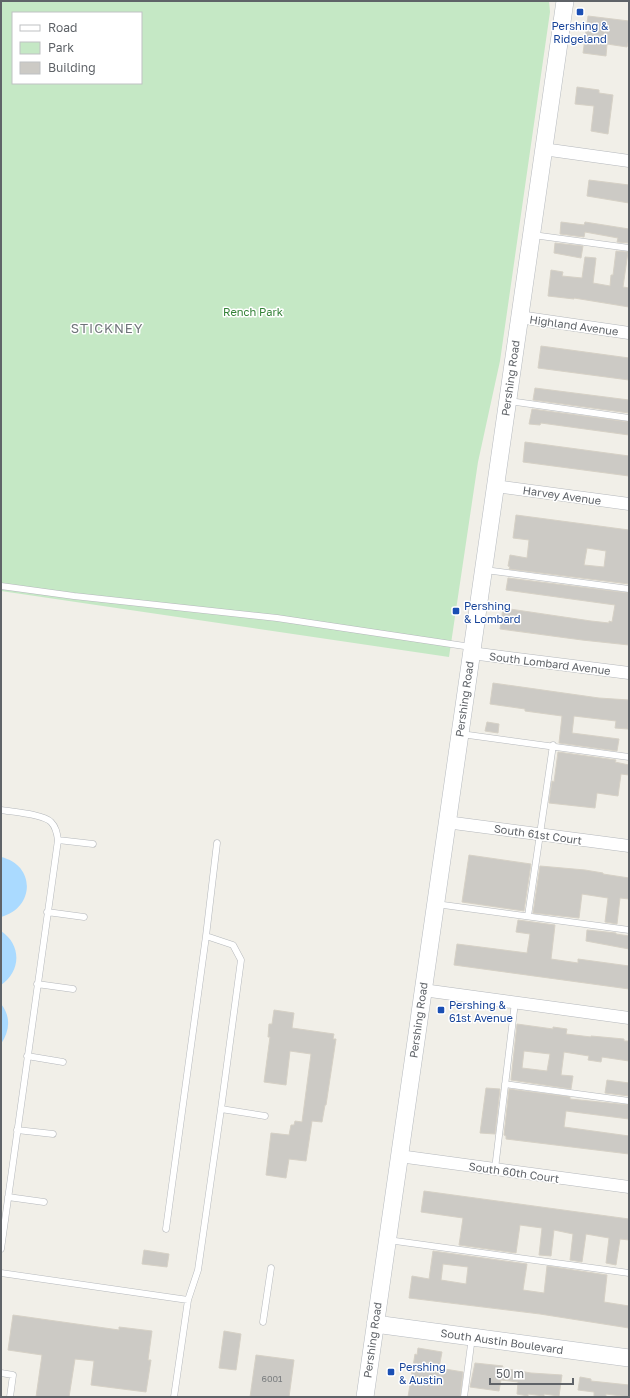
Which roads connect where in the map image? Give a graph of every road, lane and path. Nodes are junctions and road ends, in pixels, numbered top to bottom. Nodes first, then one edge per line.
1 (564, 1) edge
2 (543, 149) junction
3 (629, 161) edge
4 (531, 234) junction
5 (629, 248) edge
6 (519, 317) junction
7 (629, 333) edge
8 (507, 401) junction
9 (629, 418) edge
10 (495, 486) junction
11 (629, 504) edge
12 (483, 569) junction
13 (1, 586) edge
14 (629, 589) edge
15 (471, 650) junction
16 (629, 673) edge
17 (460, 733) junction
18 (553, 746) junction
19 (629, 757) edge
20 (1, 810) edge
21 (446, 822) junction
22 (540, 835) junction
23 (58, 840) junction
24 (217, 843) dead end
25 (93, 844) dead end
26 (629, 846) edge
27 (435, 904) junction
28 (47, 912) junction
29 (528, 916) junction
30 (84, 917) dead end
31 (629, 930) edge
32 (206, 936) junction
33 (37, 984) junction
34 (73, 989) dead end
35 (423, 990) junction
36 (515, 1002) junction
37 (629, 1018) edge
38 (27, 1056) junction
39 (63, 1062) dead end
40 (505, 1084) junction
41 (629, 1101) edge
42 (221, 1109) junction
43 (265, 1116) dead end
44 (17, 1130) junction
45 (53, 1134) dead end
46 (399, 1156) junction
47 (495, 1169) junction
48 (629, 1188) edge
49 (8, 1197) junction
50 (44, 1202) dead end
51 (166, 1229) dead end
52 (387, 1240) junction
53 (1, 1248) edge
54 (271, 1268) dead end
55 (1, 1273) edge
56 (629, 1273) edge
57 (188, 1300) junction
58 (263, 1322) dead end
59 (375, 1324) junction
60 (472, 1337) junction
61 (629, 1358) edge
62 (1, 1373) edge
63 (10, 1397) edge
64 (174, 1397) edge
65 (364, 1397) edge
66 (464, 1397) edge

1 - 2 main road, Pershing Road
2 - 3 street
2 - 4 main road, Pershing Road
4 - 5 lane
4 - 6 main road, Pershing Road
6 - 7 street, Highland Avenue
6 - 8 main road, Pershing Road
8 - 9 lane
8 - 10 main road, Pershing Road
10 - 11 street, Harvey Avenue
10 - 12 main road, Pershing Road
12 - 14 lane
12 - 15 main road, Pershing Road
13 - 15 lane
15 - 16 street, South Lombard Avenue
15 - 17 main road, Pershing Road
17 - 18 lane
17 - 21 main road, Pershing Road
18 - 19 lane
18 - 22 lane
20 - 23 lane
21 - 22 street, South 61st Court
21 - 27 main road, Pershing Road
22 - 26 street, South 61st Court
22 - 29 lane
23 - 25 lane
23 - 28 lane
24 - 32 lane
27 - 29 lane
27 - 35 main road, Pershing Road
28 - 30 lane
28 - 33 lane
29 - 31 lane
32 - 42 lane
32 - 51 lane
33 - 34 lane
33 - 38 lane
35 - 36 street
35 - 46 main road, Pershing Road
36 - 37 street
36 - 40 lane
38 - 39 lane
38 - 44 lane
40 - 41 lane
40 - 47 lane
42 - 43 lane
42 - 57 lane
44 - 45 lane
44 - 49 lane
46 - 47 street, South 60th Court
46 - 52 main road, Pershing Road
47 - 48 street, South 60th Court
49 - 50 lane
49 - 53 lane
52 - 56 lane
52 - 59 main road, Pershing Road
54 - 58 lane
55 - 57 lane
57 - 64 lane
59 - 60 main road, South Austin Boulevard
59 - 65 main road, Pershing Road
60 - 61 main road, South Austin Boulevard
60 - 66 lane
62 - 63 lane

